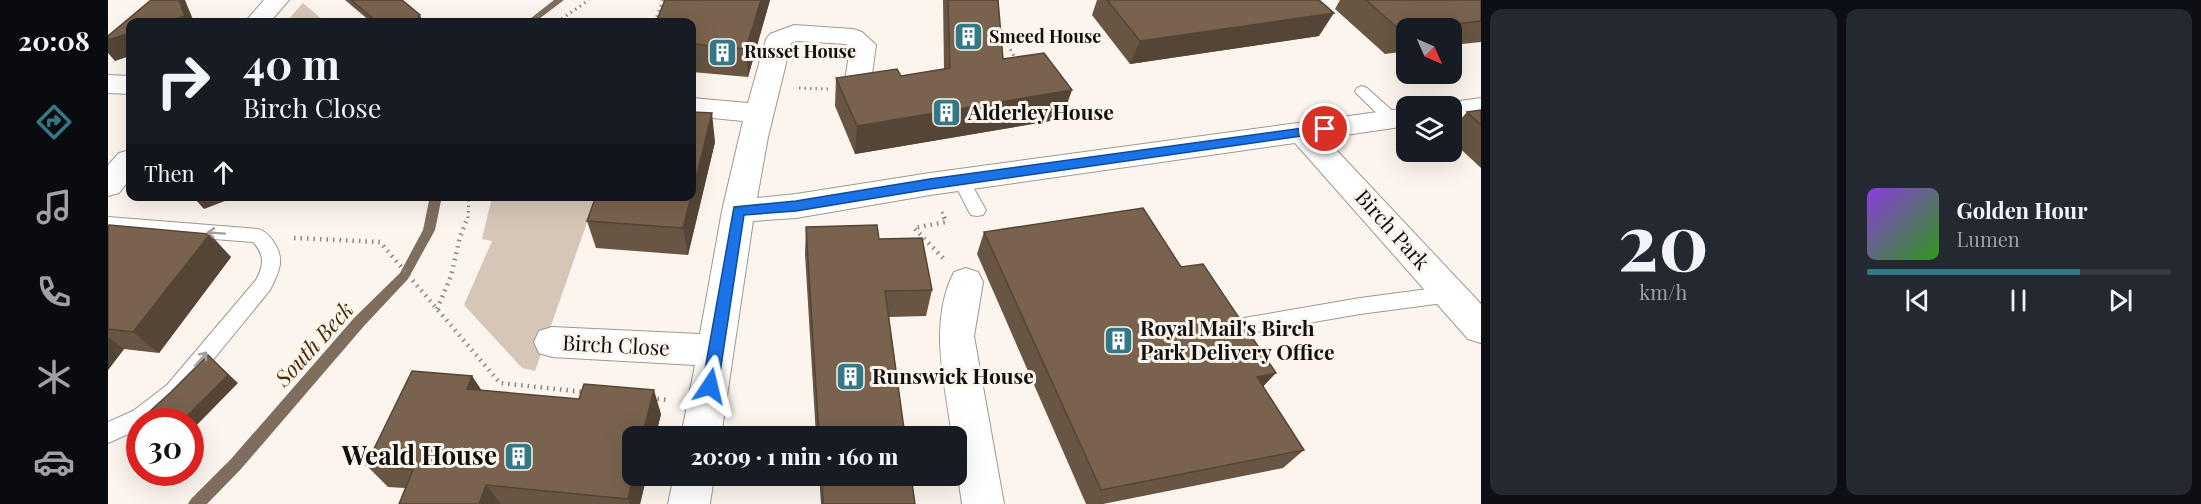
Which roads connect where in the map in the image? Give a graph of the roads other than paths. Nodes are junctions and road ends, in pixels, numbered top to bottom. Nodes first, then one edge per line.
1 (277, 0) edge
2 (261, 18) edge
3 (108, 84) edge
4 (126, 85) edge
5 (846, 85) edge
6 (1362, 91) dead end
7 (762, 100) junction
8 (696, 107) edge
9 (1481, 107) edge
10 (1462, 110) edge
11 (1396, 115) edge
12 (1396, 119) edge
13 (1303, 132) junction
14 (126, 165) edge
15 (961, 180) junction
16 (108, 185) edge
17 (977, 210) dead end
18 (738, 211) junction
19 (108, 224) edge
20 (966, 282) road end
21 (1451, 294) junction
22 (1238, 327) edge
23 (1481, 328) edge
24 (552, 342) dead end
25 (716, 351) junction
26 (703, 426) edge
27 (108, 433) edge
28 (692, 486) edge
29 (689, 504) edge
30 (983, 504) edge

1 - 2 street
3 - 4 street
5 - 7 street
6 - 11 lane
7 - 8 street
7 - 18 street
9 - 10 street
12 - 13 street
13 - 15 street
13 - 21 street, Birch Park
14 - 16 street
15 - 17 lane
15 - 18 street
18 - 25 street
27 -> 19 lane
20 - 30 street
21 - 22 lane
21 - 23 street, Birch Park
24 - 25 street, Birch Close
25 - 26 street
28 - 29 street

